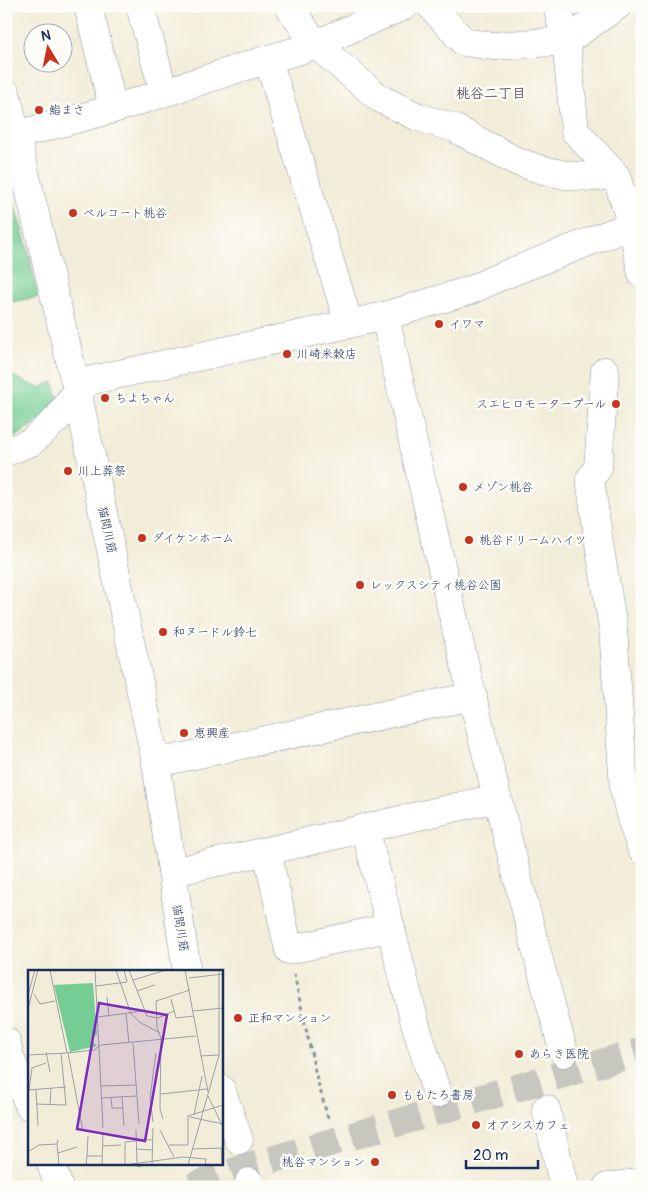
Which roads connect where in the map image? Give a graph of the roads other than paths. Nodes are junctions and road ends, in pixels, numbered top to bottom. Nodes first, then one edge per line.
1 (88, 6) edge
2 (140, 6) edge
3 (289, 6) edge
4 (404, 6) edge
5 (431, 6) edge
6 (557, 6) edge
7 (617, 6) edge
8 (566, 41) junction
9 (315, 44) junction
10 (268, 59) junction
11 (164, 92) junction
12 (6, 93) edge
13 (113, 108) junction
14 (16, 134) junction
15 (616, 176) junction
16 (637, 224) edge
17 (642, 274) edge
18 (385, 316) junction
19 (349, 324) junction
20 (605, 370) dead end
21 (77, 390) junction
22 (6, 452) edge
23 (473, 696) junction
24 (156, 764) junction
25 (497, 798) junction
26 (365, 828) junction
27 (642, 850) edge
28 (267, 852) junction
29 (172, 872) junction
30 (391, 928) junction
31 (187, 970) edge
32 (6, 1041) edge
33 (564, 1053) dead end
34 (222, 1092) edge
35 (437, 1094) dead end
36 (28, 1103) edge
37 (546, 1109) dead end
38 (239, 1140) dead end
39 (51, 1166) edge
40 (642, 1182) edge
41 (59, 1187) edge
42 (564, 1187) edge
43 (607, 1187) edge

1 - 13 street
2 - 11 street
3 - 9 street
4 - 9 street
5 - 8 street
6 - 8 street
7 - 8 street
8 - 15 street
9 - 10 street
9 - 15 street
10 - 11 street
10 - 19 street
11 - 13 street
12 - 14 street, 猫間川筋
13 - 14 street
14 - 21 street, 猫間川筋
15 - 16 street
16 - 17 street
16 - 18 street
18 - 19 street
18 - 23 street
19 - 21 street
20 - 27 street
21 - 22 street
21 - 24 street, 猫間川筋
23 - 24 street
23 - 25 street
24 - 29 street, 猫間川筋
25 - 26 street
25 - 33 street
26 - 28 street
26 - 30 street
28 - 29 street
28 - 30 street
29 - 31 street, 猫間川筋
30 - 35 street
32 - 36 street
34 - 38 street
37 - 42 street
39 - 41 street
40 - 43 street

